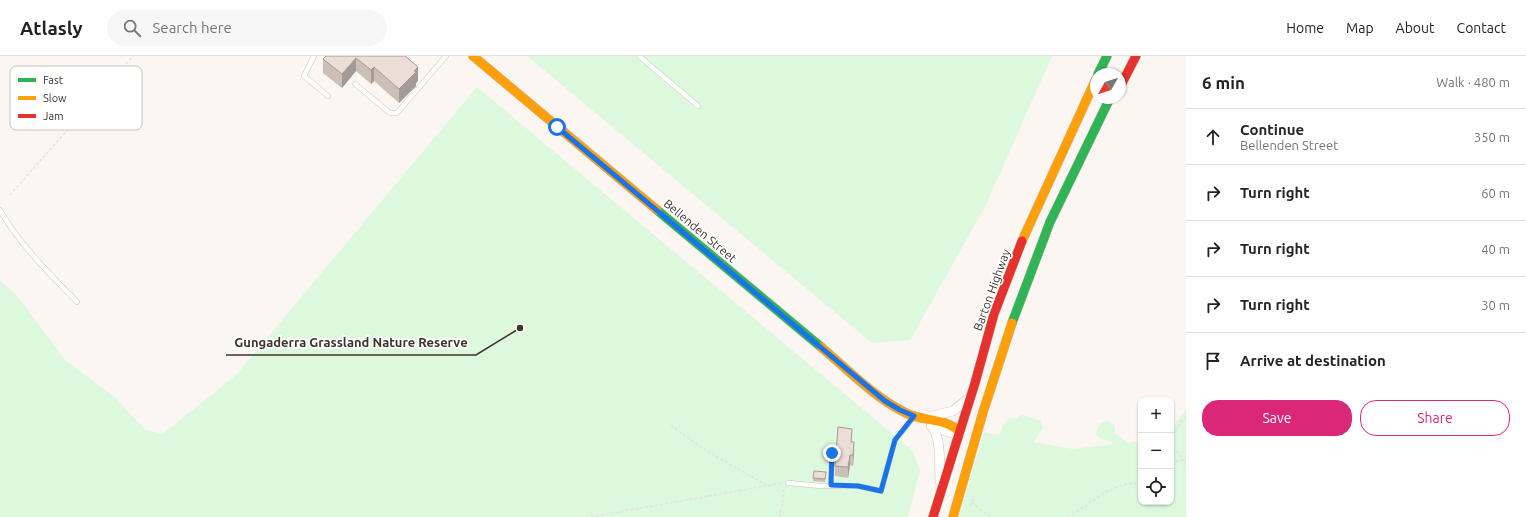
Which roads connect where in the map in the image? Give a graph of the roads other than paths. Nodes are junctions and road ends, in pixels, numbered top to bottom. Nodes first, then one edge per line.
1 (314, 56) edge
2 (446, 56) edge
3 (472, 56) edge
4 (639, 56) edge
5 (1107, 56) edge
6 (1130, 56) edge
7 (1136, 56) edge
8 (1101, 68) edge
9 (1124, 68) edge
10 (1126, 75) edge
11 (355, 84) dead end
12 (1090, 92) edge
13 (328, 96) dead end
14 (1107, 104) edge
15 (1111, 104) edge
16 (698, 106) dead end
17 (1096, 129) junction
18 (0, 210) edge
19 (77, 302) dead end
20 (970, 396) junction
21 (986, 400) junction
22 (917, 417) junction
23 (931, 426) junction
24 (959, 432) junction
25 (832, 453) dead end
26 (969, 459) junction
27 (788, 482) dead end
28 (831, 485) junction
29 (940, 494) junction
30 (933, 517) edge
31 (953, 517) edge

1 - 13 lane
2 - 11 lane
3 - 22 main road, Bellenden Street
4 - 16 lane
5 - 8 main road
6 - 9 main road
7 - 10 main road
12 - 20 main road, Barton Highway
14 - 17 main road
15 - 17 main road
17 - 21 main road
18 - 19 lane
20 - 22 street
20 - 24 main road, Barton Highway
21 - 24 main road
21 - 26 main road
22 - 23 street, Bellenden Street
22 - 24 main road, Bellenden Street
22 - 28 lane
23 - 24 street, Bellenden Street
23 - 29 street
24 - 26 main road
24 - 29 main road, Barton Highway
25 - 28 lane
26 - 31 main road
27 - 28 lane
29 - 30 main road, Barton Highway

